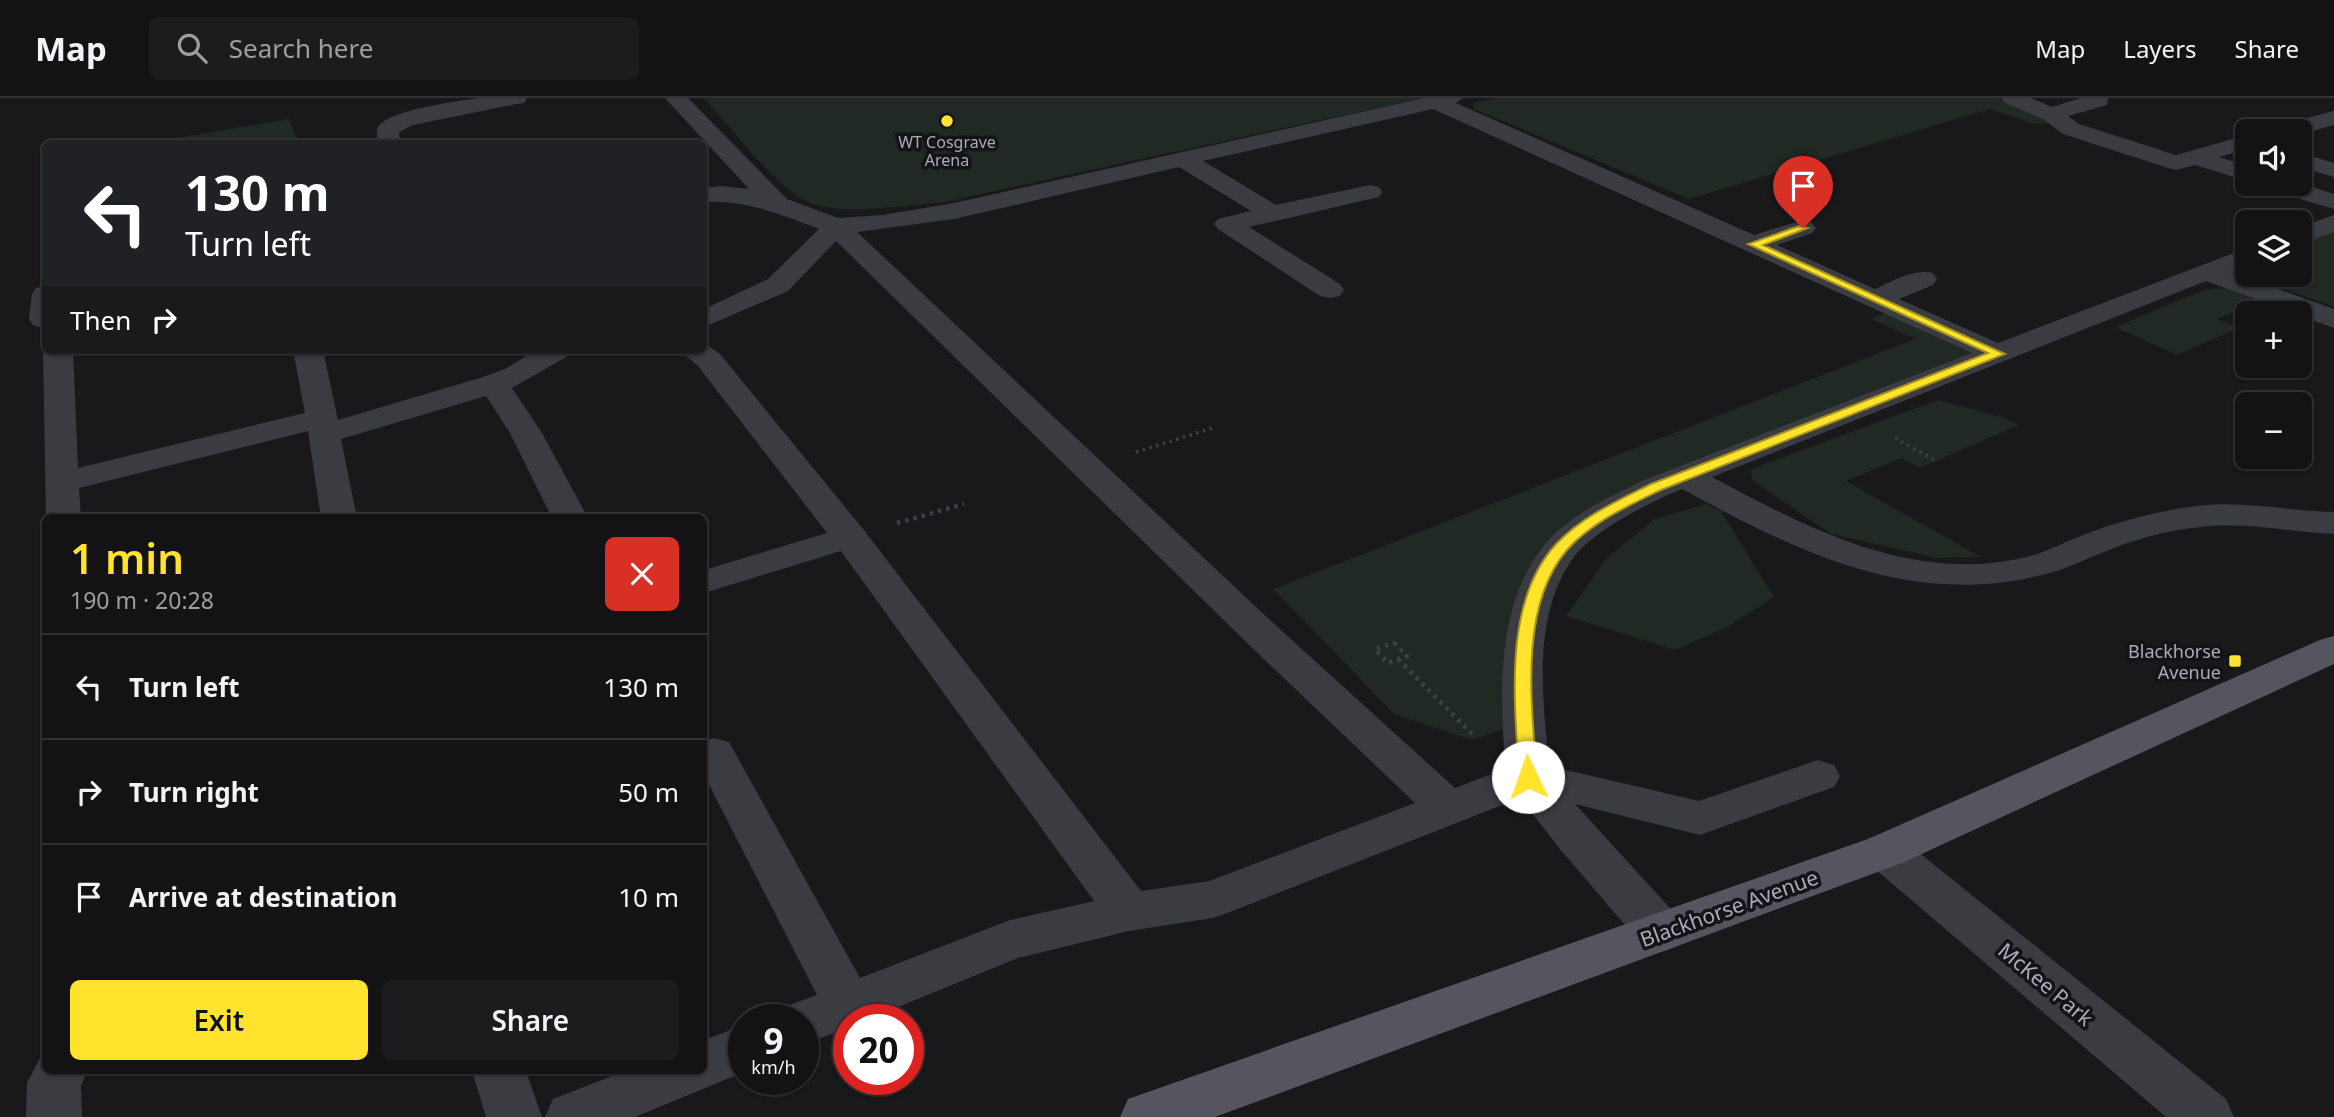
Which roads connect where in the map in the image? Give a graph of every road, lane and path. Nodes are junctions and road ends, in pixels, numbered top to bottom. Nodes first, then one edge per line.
1 (516, 98) edge
2 (677, 98) edge
3 (2013, 98) edge
4 (2092, 98) edge
5 (1443, 100) edge
6 (2051, 114) junction
7 (2330, 120) edge
8 (2312, 124) edge
9 (389, 140) edge
10 (2235, 146) edge
11 (1183, 159) junction
12 (2185, 160) junction
13 (2312, 164) edge
14 (2334, 170) edge
15 (2151, 171) dead end
16 (2235, 171) edge
17 (1370, 192) dead end
18 (707, 195) edge
19 (2312, 195) edge
20 (2334, 202) edge
21 (778, 204) junction
22 (1273, 214) junction
23 (2334, 223) edge
24 (836, 226) junction
25 (1803, 228) dead end
26 (2312, 231) edge
27 (1754, 244) junction
28 (2235, 261) edge
29 (2206, 272) junction
30 (1923, 279) dead end
31 (1330, 290) dead end
32 (1875, 299) junction
33 (707, 318) edge
34 (2334, 319) edge
35 (58, 354) edge
36 (309, 354) edge
37 (550, 354) edge
38 (700, 354) edge
39 (1998, 354) junction
40 (494, 384) junction
41 (324, 426) junction
42 (1684, 476) junction
43 (61, 482) junction
44 (964, 504) dead end
45 (63, 514) edge
46 (338, 514) edge
47 (568, 514) edge
48 (2334, 523) edge
49 (849, 537) junction
50 (707, 581) edge
51 (2334, 649) edge
52 (1398, 659) junction
53 (714, 752) dead end
54 (1818, 776) dead end
55 (1528, 777) junction
56 (1450, 809) junction
57 (1885, 852) junction
58 (1129, 912) junction
59 (1661, 932) junction
60 (847, 1004) edge
61 (850, 1004) edge
62 (728, 1054) edge
63 (707, 1063) edge
64 (59, 1074) edge
65 (500, 1074) edge
66 (679, 1074) edge
67 (54, 1117) edge
68 (514, 1117) edge
69 (573, 1117) edge
70 (1148, 1117) edge
71 (2206, 1117) edge

1 - 9 street
2 - 21 street
3 - 6 street
4 - 6 street
5 - 11 street
5 - 27 street
6 - 12 street
7 - 8 street
10 - 12 street
11 - 22 street
11 - 24 street
12 - 15 street
12 - 16 street
13 - 14 street
17 - 22 street
18 - 21 street
19 - 20 street
21 - 24 street
22 - 31 street
23 - 26 street
24 - 33 street
24 - 56 street
25 - 27 street
27 - 32 street
28 - 29 street
29 - 34 street
29 - 39 street
30 - 32 street
32 - 39 street
35 - 43 street
36 - 41 street
37 - 40 street
38 - 49 street
39 - 42 street
40 - 41 street
40 - 47 street
41 - 43 street
41 - 46 street
42 - 48 street
42 - 55 street
43 - 45 street
44 - 49 path
49 - 50 street
49 - 58 street
51 - 57 main road, Blackhorse Avenue
52 - 52 path
52 - 55 path
53 - 60 street
54 - 55 street
55 - 56 street
55 - 59 street
56 - 58 street
57 - 59 main road, Blackhorse Avenue
57 - 71 street, McKee Park
58 - 61 street
59 - 70 main road, Blackhorse Avenue
62 - 63 street
64 - 67 street
65 - 68 street
66 - 69 street

